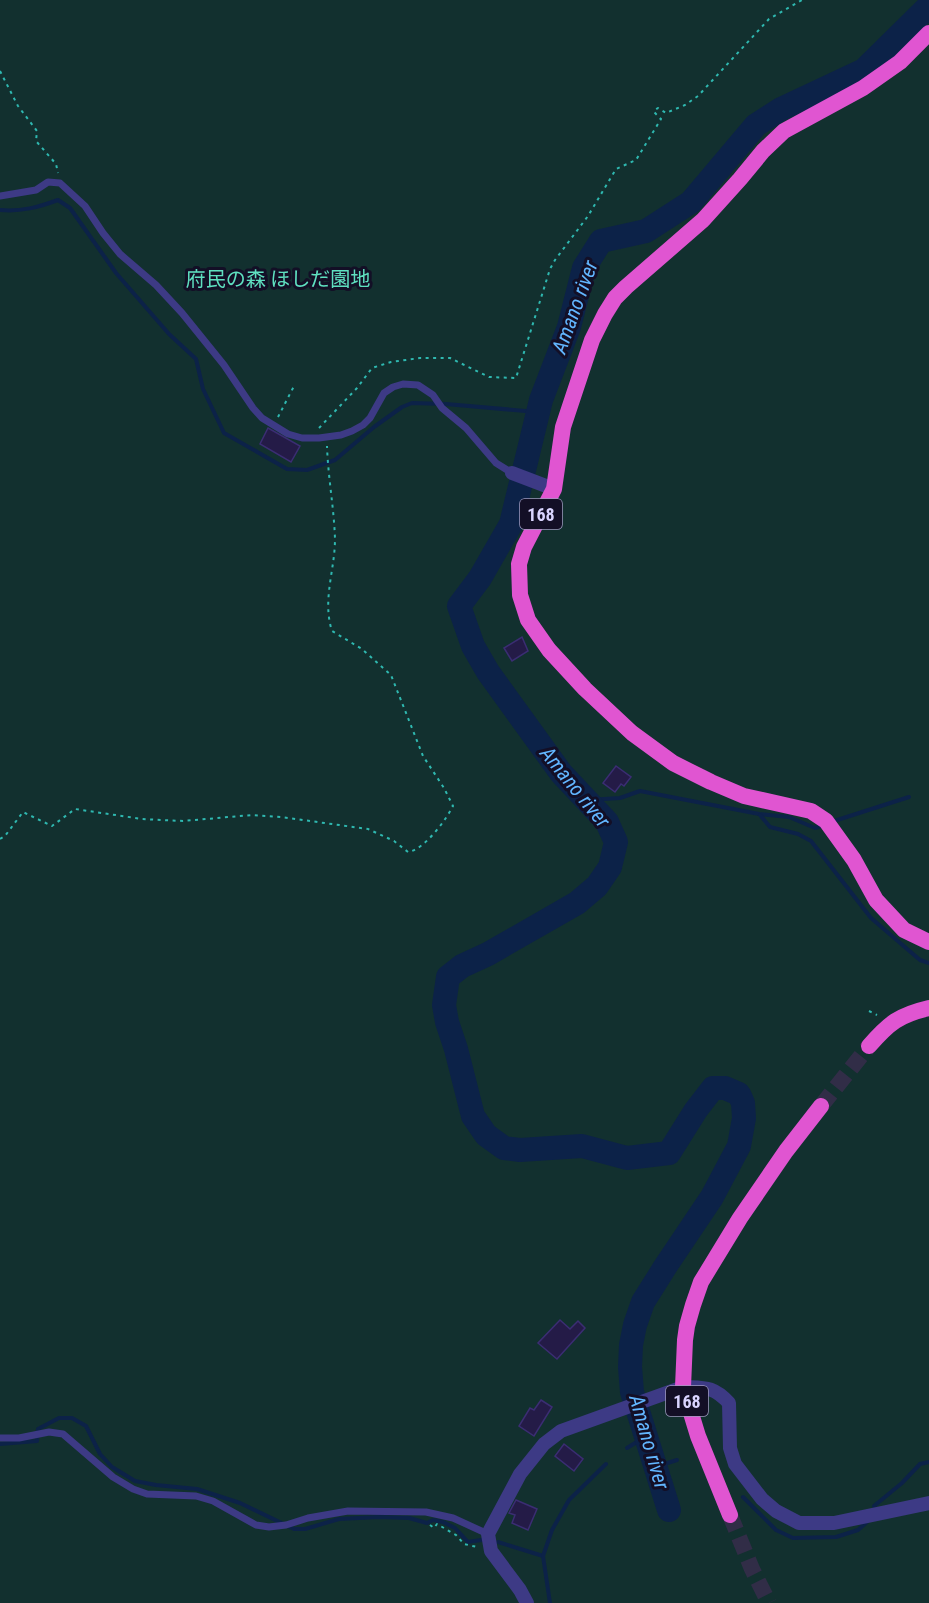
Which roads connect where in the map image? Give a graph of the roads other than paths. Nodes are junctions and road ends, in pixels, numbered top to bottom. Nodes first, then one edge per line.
1 (929, 33) edge
2 (0, 196) edge
3 (512, 473) joint
4 (549, 486) junction
5 (929, 942) edge
6 (929, 1008) edge
7 (869, 1046) tunnel mouth
8 (821, 1106) tunnel mouth
9 (683, 1388) junction
10 (0, 1438) edge
11 (929, 1503) edge
12 (730, 1515) tunnel mouth
13 (488, 1534) junction
14 (527, 1603) edge

1 - 4 highway, 168
2 - 3 lane
3 - 4 street
4 - 5 highway, 168
6 - 7 highway
8 - 9 highway, 168
9 - 11 street
9 - 12 highway, 168
9 - 13 street
10 - 13 lane
13 - 14 street

